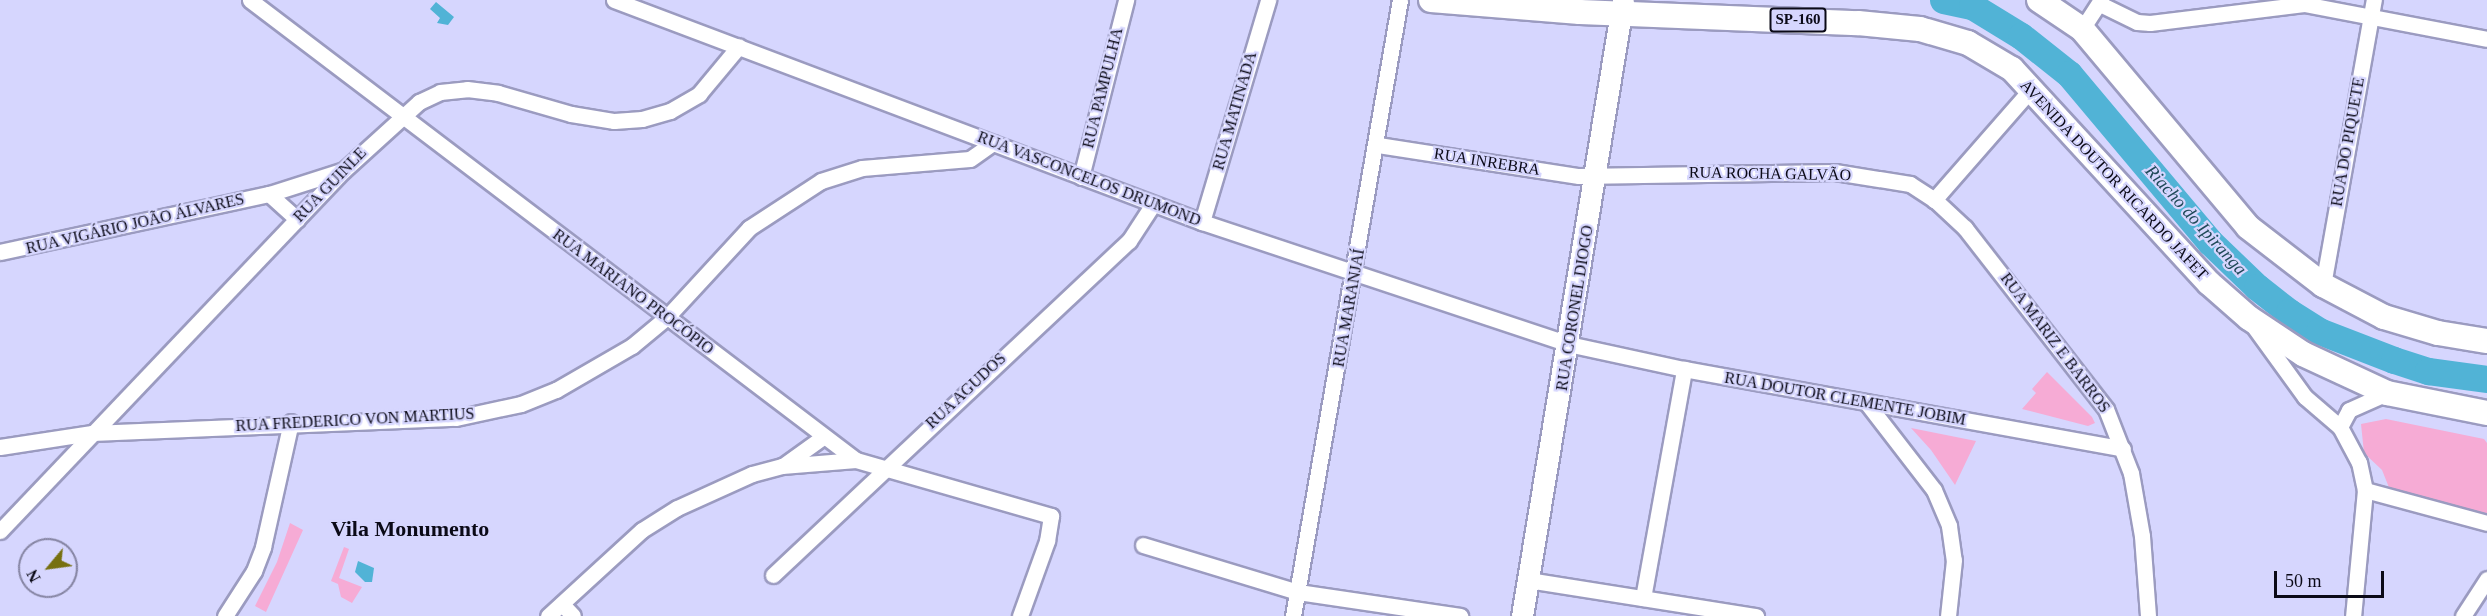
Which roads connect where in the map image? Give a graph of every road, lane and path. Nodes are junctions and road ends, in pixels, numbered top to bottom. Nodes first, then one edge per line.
1 (250, 0) edge
2 (614, 0) edge
3 (1126, 0) edge
4 (1268, 0) edge
5 (1401, 0) edge
6 (1431, 0) edge
7 (2039, 0) edge
8 (2374, 0) edge
9 (2101, 2) edge
10 (1585, 6) edge
11 (1622, 6) edge
12 (2242, 6) edge
13 (1667, 7) edge
14 (2371, 17) junction
15 (2082, 29) junction
16 (2487, 39) edge
17 (739, 46) junction
18 (2032, 88) junction
19 (400, 116) junction
20 (993, 142) junction
21 (1378, 145) junction
22 (343, 171) junction
23 (1597, 174) junction
24 (1081, 177) junction
25 (269, 194) junction
26 (1934, 200) junction
27 (1153, 204) junction
28 (297, 219) junction
29 (1202, 222) junction
30 (0, 252) edge
31 (1355, 273) junction
32 (2323, 285) junction
33 (667, 317) junction
34 (2249, 318) junction
35 (2487, 341) edge
36 (1568, 344) junction
37 (1684, 369) junction
38 (2386, 393) junction
39 (122, 401) junction
40 (1866, 402) junction
41 (2487, 413) edge
42 (291, 422) junction
43 (2340, 427) junction
44 (135, 430) junction
45 (92, 432) junction
46 (823, 437) junction
47 (0, 447) edge
48 (2123, 449) junction
49 (856, 460) junction
50 (782, 466) junction
51 (883, 469) junction
52 (2365, 490) junction
53 (2487, 523) edge
54 (0, 531) edge
55 (1143, 545) dead end
56 (773, 575) dead end
57 (2487, 579) edge
58 (1528, 580) junction
59 (1298, 592) junction
60 (1643, 598) junction
61 (562, 604) junction
62 (1698, 612) edge
63 (225, 616) edge
64 (548, 616) edge
65 (573, 616) edge
66 (1020, 616) edge
67 (1293, 616) edge
68 (1460, 616) edge
69 (1522, 616) edge
70 (1756, 616) edge
71 (1948, 616) edge
72 (2148, 616) edge
73 (2353, 616) edge
74 (2463, 616) edge

1 - 19 street, RUA MARIANO PROCÓPIO
2 - 17 street, RUA VASCONCELOS DRUMOND
3 - 24 street, RUA PAMPULHA
4 - 29 street, RUA MATINADA
5 - 21 street, RUA MARANJAÍ
6 - 10 main road, AVENIDA DOUTOR RICARDO JAFET / SP-160
7 - 15 main road
8 - 14 street, RUA DO PIQUETE
9 - 12 street
9 - 15 street
10 - 11 main road, AVENIDA DOUTOR RICARDO JAFET / SP-160
11 - 13 main road, AVENIDA DOUTOR RICARDO JAFET / SP-160
11 - 23 street, RUA CORONEL DIOGO
12 - 14 street
13 - 18 main road, AVENIDA DOUTOR RICARDO JAFET / SP-160
14 - 16 street
14 - 32 street, RUA DO PIQUETE
15 - 32 main road
17 - 19 street, RUA GUINLE
17 - 20 street, RUA VASCONCELOS DRUMOND
18 - 26 street
18 - 34 main road, AVENIDA DOUTOR RICARDO JAFET / SP-160
19 - 22 street, RUA GUINLE
19 - 33 street, RUA MARIANO PROCÓPIO
20 - 24 street, RUA VASCONCELOS DRUMOND
20 - 33 street, RUA FREDERICO VON MARTIUS
21 - 23 street, RUA INREBRA
21 - 31 street, RUA MARANJAÍ
22 - 25 street, RUA VIGÁRIO JOÃO ÁLVARES
22 - 28 street, RUA GUINLE
23 - 26 street, RUA ROCHA GALVÃO
23 - 36 street, RUA CORONEL DIOGO
24 - 27 street, RUA VASCONCELOS DRUMOND
25 - 28 street
25 - 30 street, RUA VIGÁRIO JOÃO ÁLVARES
26 - 48 street, RUA MARIZ E BARROS
27 - 29 street, RUA VASCONCELOS DRUMOND
27 - 51 street, RUA AGUDOS
28 - 39 street, RUA GUINLE
29 - 31 street, RUA VASCONCELOS DRUMOND
31 - 36 street, RUA VASCONCELOS DRUMOND
31 - 59 street, RUA MARANJAÍ
32 - 35 main road
33 - 42 street, RUA FREDERICO VON MARTIUS
33 - 46 street, RUA MARIANO PROCÓPIO
34 - 38 main road, AVENIDA DOUTOR RICARDO JAFET / SP-160
34 - 43 street
36 - 37 street, RUA DOUTOR CLEMENTE JOBIM
36 - 58 street, RUA CORONEL DIOGO
37 - 40 street, RUA DOUTOR CLEMENTE JOBIM
37 - 60 street
38 - 41 main road, AVENIDA DOUTOR RICARDO JAFET
38 - 43 street
39 - 44 street
39 - 45 street, RUA GUINLE
40 - 48 street, RUA DOUTOR CLEMENTE JOBIM
40 - 71 street
42 - 44 street, RUA FREDERICO VON MARTIUS
42 - 63 street
43 - 52 street
44 - 45 street, RUA FREDERICO VON MARTIUS
45 - 47 street, RUA FREDERICO VON MARTIUS
45 - 54 street, RUA GUINLE
46 - 49 street, RUA MARIANO PROCÓPIO
46 - 50 street
48 - 72 street, RUA MARIZ E BARROS
49 - 50 street
49 - 51 street, RUA MARIANO PROCÓPIO
50 - 61 street
51 - 56 street, RUA AGUDOS
51 - 66 street, RUA MARIANO PROCÓPIO
52 - 53 street
52 - 73 street
55 - 59 street
57 - 74 street
58 - 60 street
58 - 69 street, RUA CORONEL DIOGO
59 - 67 street, RUA MARANJAÍ
59 - 68 street
60 - 62 street
61 - 64 street
61 - 65 street
62 - 70 street

